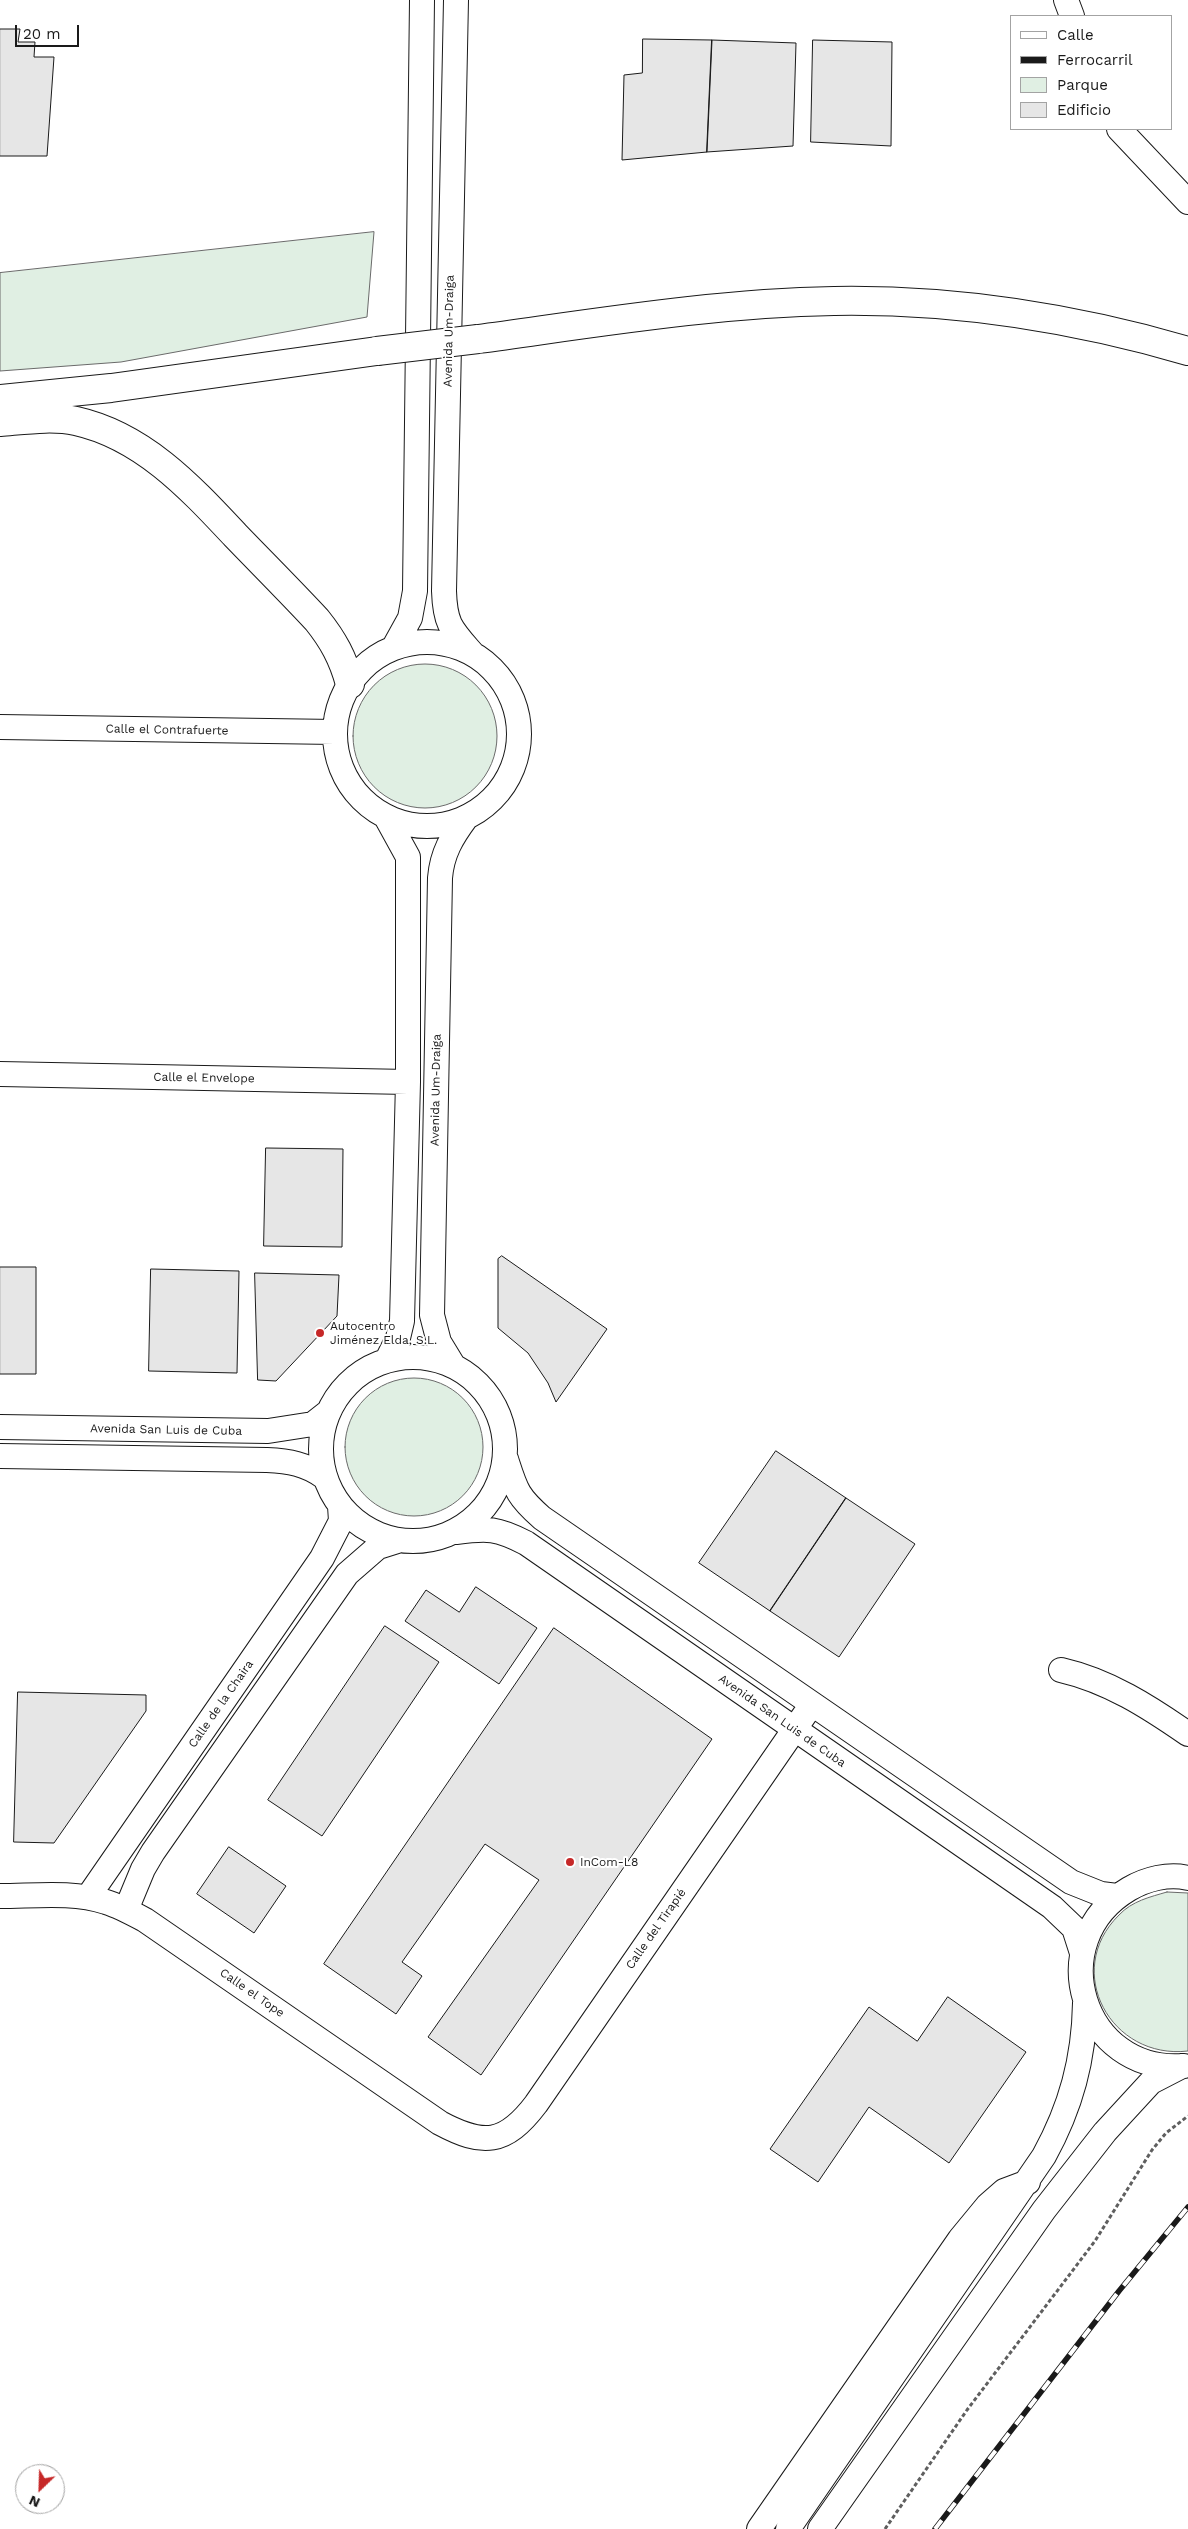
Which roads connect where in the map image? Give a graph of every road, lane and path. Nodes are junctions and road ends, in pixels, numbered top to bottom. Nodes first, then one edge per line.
1 (422, 0) edge
2 (456, 0) edge
3 (1066, 0) edge
4 (1072, 15) edge
5 (1120, 130) edge
6 (1188, 202) edge
7 (1188, 351) edge
8 (0, 399) edge
9 (0, 422) edge
10 (394, 647) junction
11 (472, 653) junction
12 (350, 684) junction
13 (0, 727) edge
14 (335, 732) junction
15 (386, 816) junction
16 (466, 818) junction
17 (0, 1074) edge
18 (408, 1082) junction
19 (387, 1360) junction
20 (453, 1365) junction
21 (327, 1413) junction
22 (0, 1427) edge
23 (0, 1456) edge
24 (506, 1459) junction
25 (324, 1477) junction
26 (340, 1506) junction
27 (456, 1532) junction
28 (397, 1541) junction
29 (1061, 1670) dead end
30 (812, 1704) junction
31 (794, 1729) junction
32 (1188, 1734) edge
33 (1186, 1877) edge
34 (0, 1896) edge
35 (1117, 1896) junction
36 (88, 1897) junction
37 (126, 1910) junction
38 (1082, 1953) junction
39 (1085, 2003) junction
40 (1185, 2066) edge
41 (1188, 2116) edge
42 (488, 2138) joint
43 (1028, 2182) junction
44 (758, 2529) edge
45 (788, 2529) edge
46 (820, 2529) edge
47 (885, 2529) edge

1 - 10 street
2 - 11 street, Avenida Um-Draiga
3 - 4 street
5 - 6 street
7 - 8 main road, bridge
9 - 12 main road
10 - 11 street
10 - 12 street
11 - 16 street
12 - 14 street
13 - 14 street, Calle el Contrafuerte
14 - 15 street
15 - 16 street
15 - 18 street
16 - 20 street, Avenida Um-Draiga
17 - 18 street, Calle el Envelope
18 - 19 street
19 - 20 street
19 - 21 street
20 - 24 street
21 - 22 street, Avenida San Luis de Cuba
21 - 25 street
23 - 25 street
24 - 27 street
24 - 30 street
25 - 26 street
26 - 28 street
26 - 36 street, Calle de la Chaira
27 - 28 street
27 - 31 street, Avenida San Luis de Cuba
28 - 37 street
29 - 32 street
30 - 31 street, Calle del Tirapié
30 - 35 street
31 - 38 street, Avenida San Luis de Cuba
31 - 42 street, Calle del Tirapié
33 - 35 street
34 - 36 street, Calle el Tope
35 - 38 street
36 - 37 street, Calle el Tope
37 - 42 street, Calle el Tope
38 - 39 street
39 - 40 street
39 - 43 street
40 - 46 street
41 - 47 path
43 - 44 street
43 - 45 street

